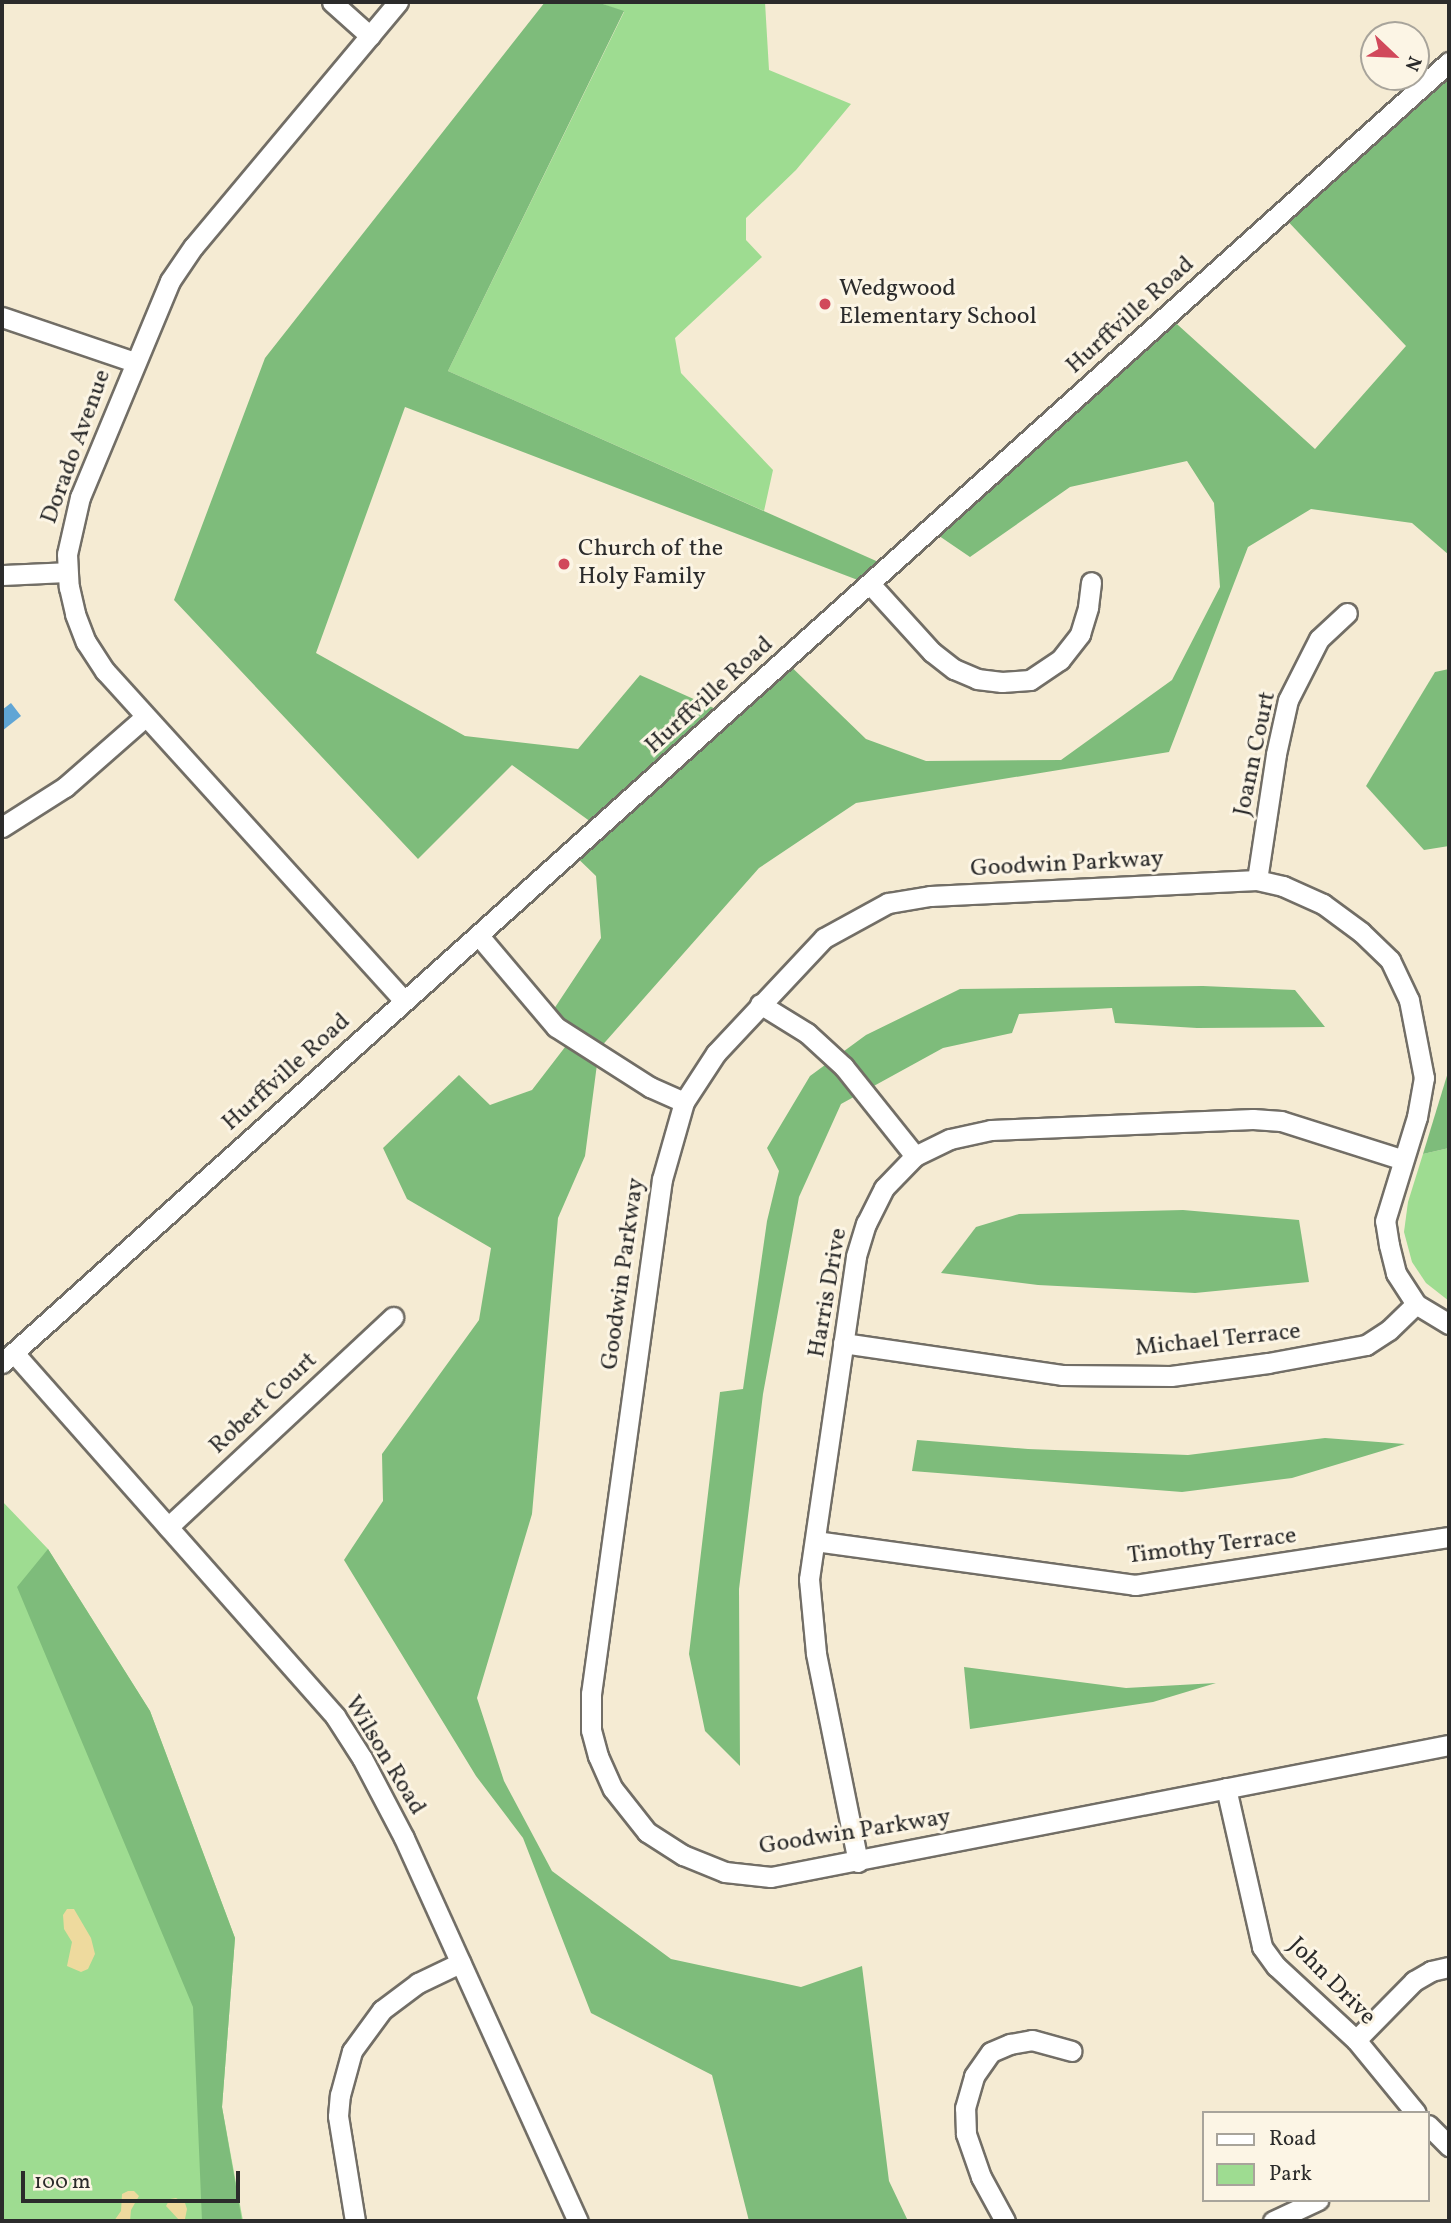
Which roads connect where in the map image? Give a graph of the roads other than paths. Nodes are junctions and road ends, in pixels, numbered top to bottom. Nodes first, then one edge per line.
1 (332, 2) edge
2 (398, 2) edge
3 (370, 36) junction
4 (1449, 62) edge
5 (2, 317) edge
6 (134, 362) junction
7 (68, 572) junction
8 (2, 575) edge
9 (1091, 582) dead end
10 (871, 585) junction
11 (1347, 613) dead end
12 (145, 717) junction
13 (2, 827) edge
14 (1257, 880) junction
15 (479, 936) junction
16 (403, 1000) junction
17 (760, 1004) junction
18 (684, 1102) junction
19 (915, 1156) junction
20 (1401, 1159) junction
21 (1416, 1304) junction
22 (393, 1317) dead end
23 (1449, 1324) edge
24 (844, 1343) junction
25 (8, 1358) edge
26 (168, 1527) junction
27 (1449, 1537) edge
28 (814, 1541) junction
29 (1449, 1745) edge
30 (1226, 1787) junction
31 (858, 1862) junction
32 (460, 1963) junction
33 (1449, 1968) edge
34 (1356, 2040) junction
35 (1072, 2051) dead end
36 (1411, 2111) edge
37 (1430, 2127) edge
38 (1449, 2146) edge
39 (1314, 2202) edge
40 (355, 2221) edge
41 (578, 2221) edge
42 (1005, 2221) edge
43 (1273, 2221) edge

1 - 3 street
2 - 3 street, Dorado Avenue
3 - 6 street, Dorado Avenue
4 - 10 street, Hurffville Road
5 - 6 street
6 - 7 street, Dorado Avenue
7 - 8 street
7 - 12 street, Dorado Avenue
9 - 10 street
10 - 15 street, Hurffville Road
11 - 14 street, Joann Court
12 - 13 street
12 - 16 street, Dorado Avenue
14 - 17 street, Goodwin Parkway
14 - 20 street, Goodwin Parkway
15 - 16 street, Hurffville Road
15 - 18 street
16 - 25 street, Hurffville Road
17 - 18 street, Goodwin Parkway
17 - 19 street
18 - 31 street, Goodwin Parkway
19 - 20 street, Harris Drive
19 - 24 street, Harris Drive
20 - 21 street, Goodwin Parkway
21 - 23 street, Goodwin Parkway
21 - 24 street, Michael Terrace
22 - 26 street, Robert Court
24 - 28 street, Harris Drive
25 - 26 street, Wilson Road
26 - 32 street, Wilson Road
27 - 28 street, Timothy Terrace
28 - 31 street, Harris Drive
29 - 30 street, Goodwin Parkway
30 - 31 street, Goodwin Parkway
30 - 34 street, John Drive
32 - 40 street
32 - 41 street, Wilson Road
33 - 34 street
34 - 36 street, John Drive
35 - 42 street
37 - 38 street
39 - 43 street

